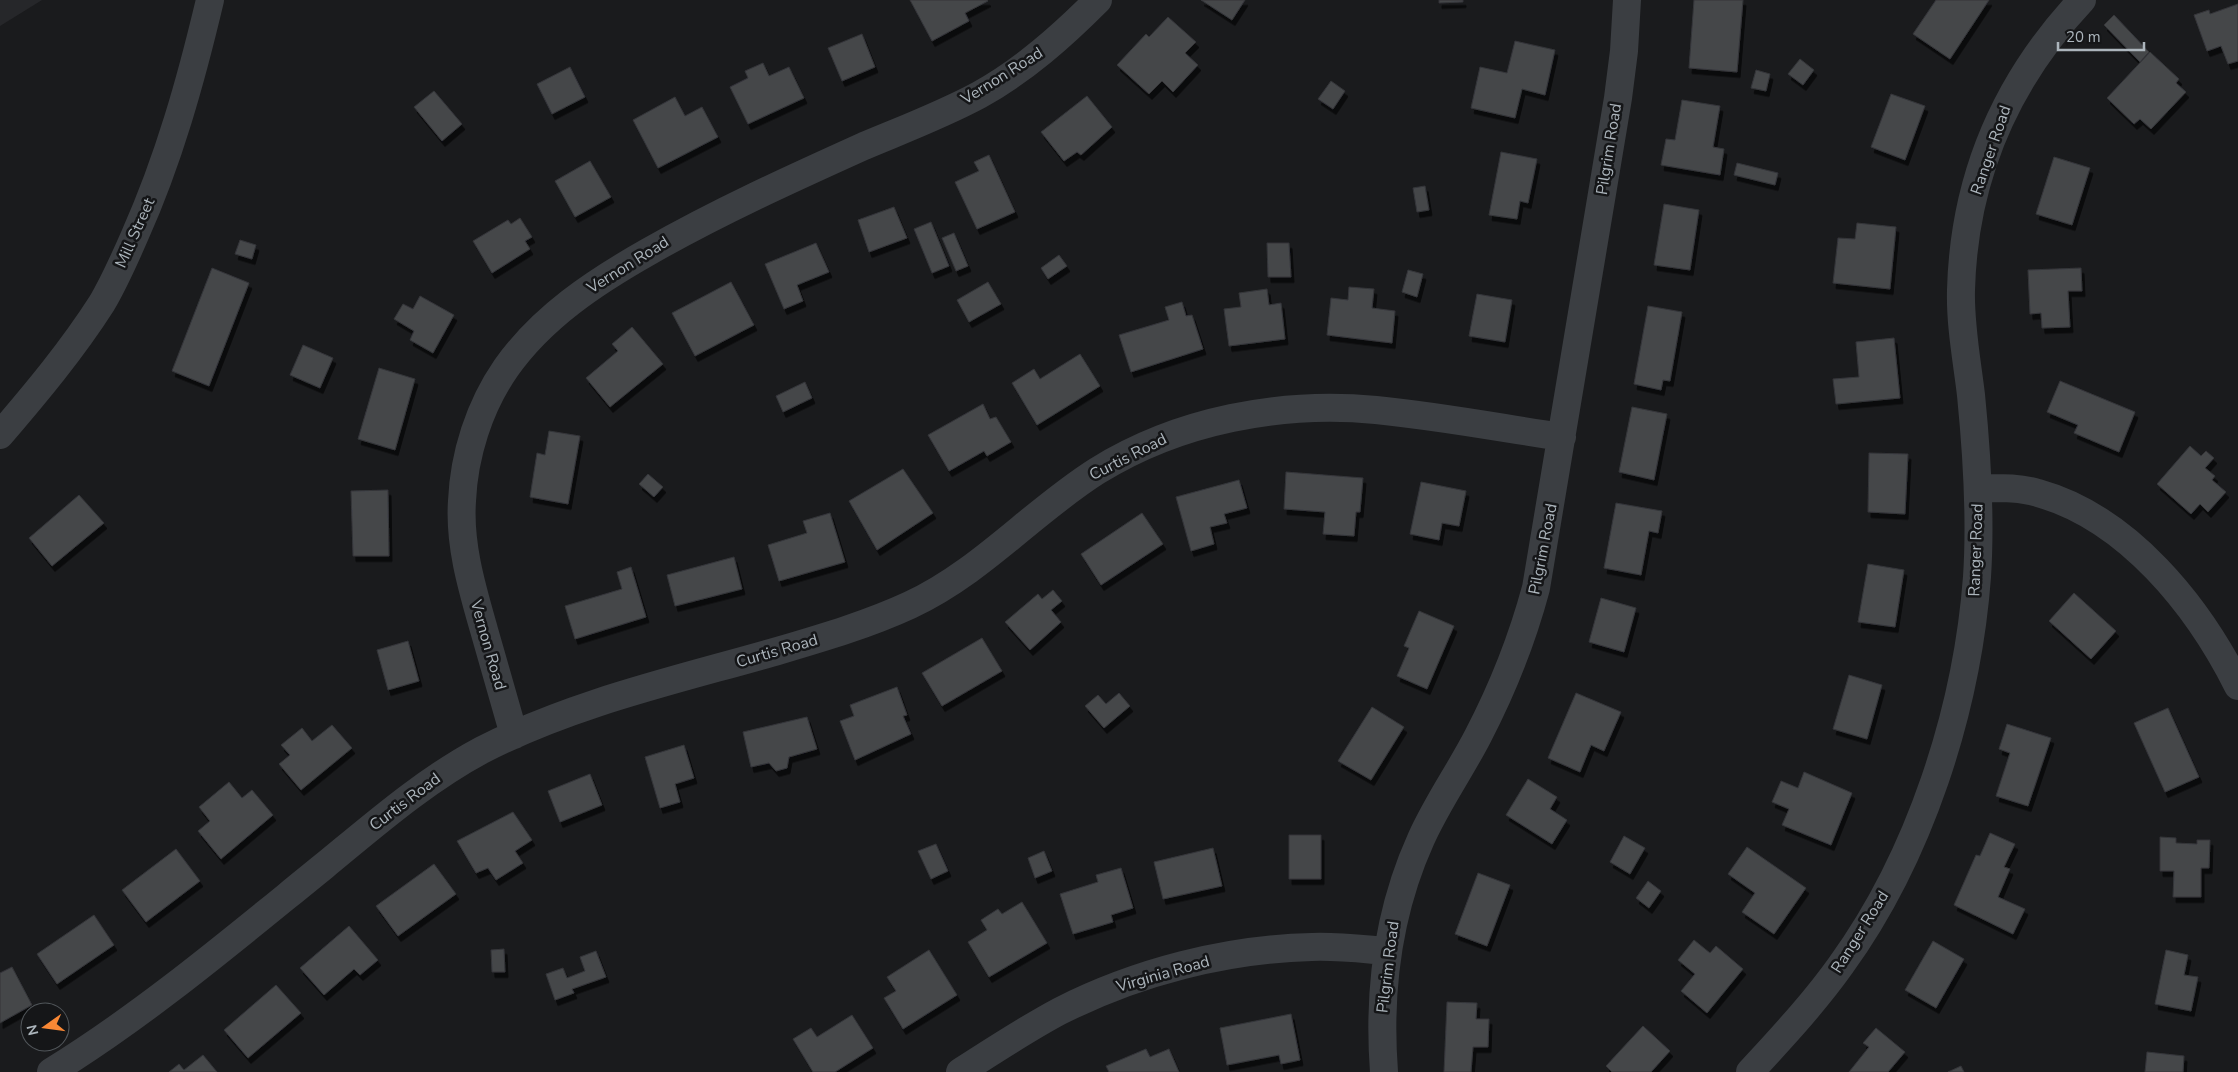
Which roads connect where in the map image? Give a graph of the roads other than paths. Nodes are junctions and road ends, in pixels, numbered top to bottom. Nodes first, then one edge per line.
1 (210, 0) edge
2 (1098, 0) edge
3 (1627, 0) edge
4 (2082, 0) edge
5 (0, 435) edge
6 (1562, 437) junction
7 (1978, 488) junction
8 (2238, 686) edge
9 (514, 735) junction
10 (1387, 951) junction
11 (51, 1072) edge
12 (960, 1072) edge
13 (1384, 1072) edge
14 (1750, 1072) edge

1 - 5 street, Mill Street
2 - 9 street, Vernon Road
3 - 6 street, Pilgrim Road
4 - 7 street, Ranger Road
6 - 9 street, Curtis Road
6 - 10 street, Pilgrim Road
7 - 8 street
7 - 14 street, Ranger Road
9 - 11 street, Curtis Road
10 - 12 street, Virginia Road
10 - 13 street, Pilgrim Road

